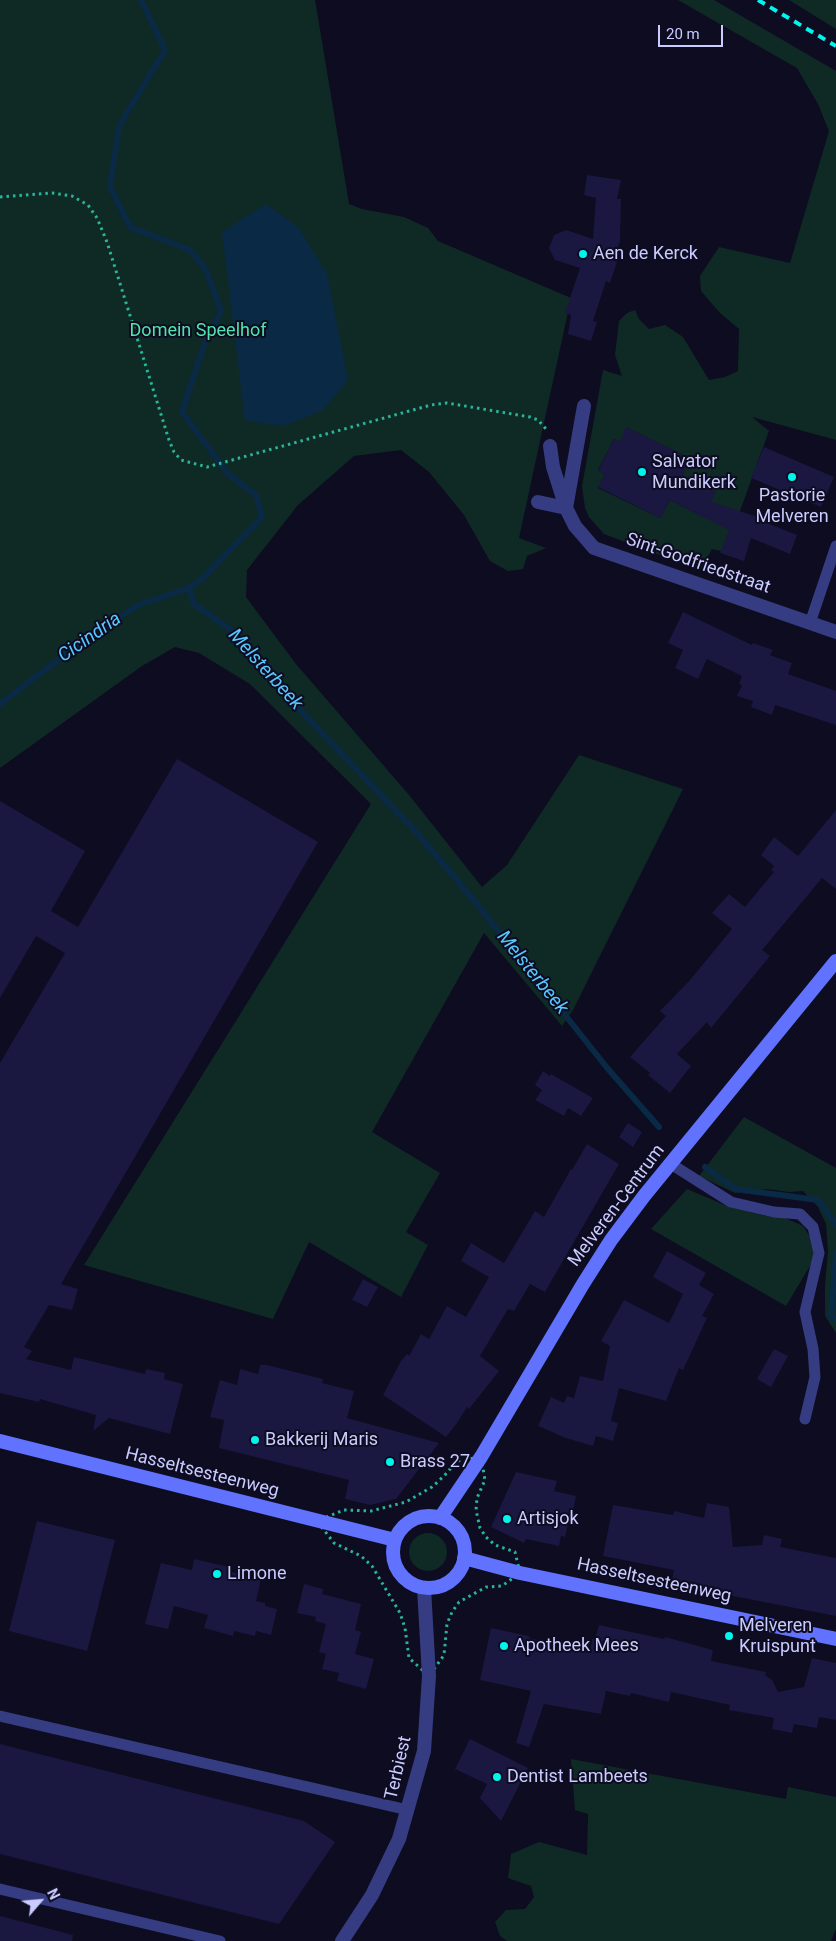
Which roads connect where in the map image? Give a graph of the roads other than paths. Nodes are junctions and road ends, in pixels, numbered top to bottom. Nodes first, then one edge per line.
1 (584, 406) dead end
2 (550, 446) road end
3 (538, 502) dead end
4 (566, 508) junction
5 (836, 546) edge
6 (810, 623) junction
7 (836, 632) edge
8 (836, 961) edge
9 (671, 1164) junction
10 (805, 1419) dead end
11 (0, 1441) edge
12 (440, 1518) junction
13 (395, 1540) junction
14 (464, 1558) junction
15 (424, 1588) junction
16 (836, 1638) edge
17 (0, 1716) edge
18 (408, 1810) junction
19 (0, 1889) edge
20 (220, 1941) edge
21 (342, 1941) edge

1 - 4 street
2 - 4 street, Sint-Godfriedstraat
3 - 4 street
4 - 6 street, Sint-Godfriedstraat
5 - 6 lane
6 - 7 street, Sint-Godfriedstraat
8 - 9 main road, Melveren-Centrum
9 - 10 lane
9 - 12 main road, Melveren-Centrum
11 - 13 main road, Hasseltsesteenweg
12 - 13 main road
12 - 14 main road
13 - 15 main road
14 - 15 main road
14 - 16 main road, Hasseltsesteenweg
15 - 18 street, Terbiest
17 - 18 lane
18 - 21 street, Terbiest
19 - 20 lane

